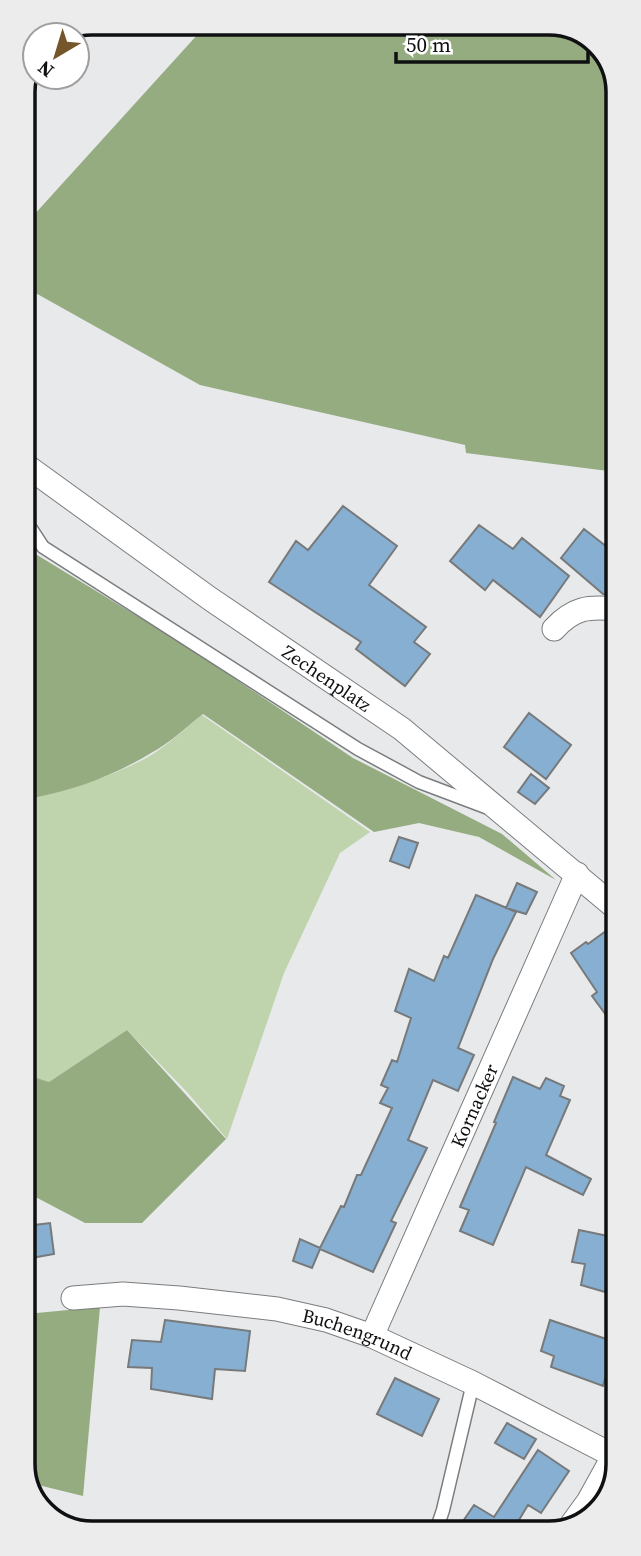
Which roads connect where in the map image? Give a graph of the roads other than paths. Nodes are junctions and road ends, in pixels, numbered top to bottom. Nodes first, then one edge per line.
1 (35, 472) edge
2 (35, 535) edge
3 (606, 608) edge
4 (554, 629) dead end
5 (505, 813) junction
6 (577, 874) junction
7 (606, 899) edge
8 (73, 1298) dead end
9 (372, 1336) junction
10 (473, 1383) junction
11 (606, 1451) edge
12 (439, 1521) edge

1 - 5 street, Zechenplatz
2 - 5 lane
3 - 4 street
5 - 6 street, Zechenplatz
6 - 7 street, Zechenplatz
6 - 9 street, Kornacker
8 - 9 street, Buchengrund
9 - 10 street, Buchengrund
10 - 11 street, Buchengrund
10 - 12 lane

